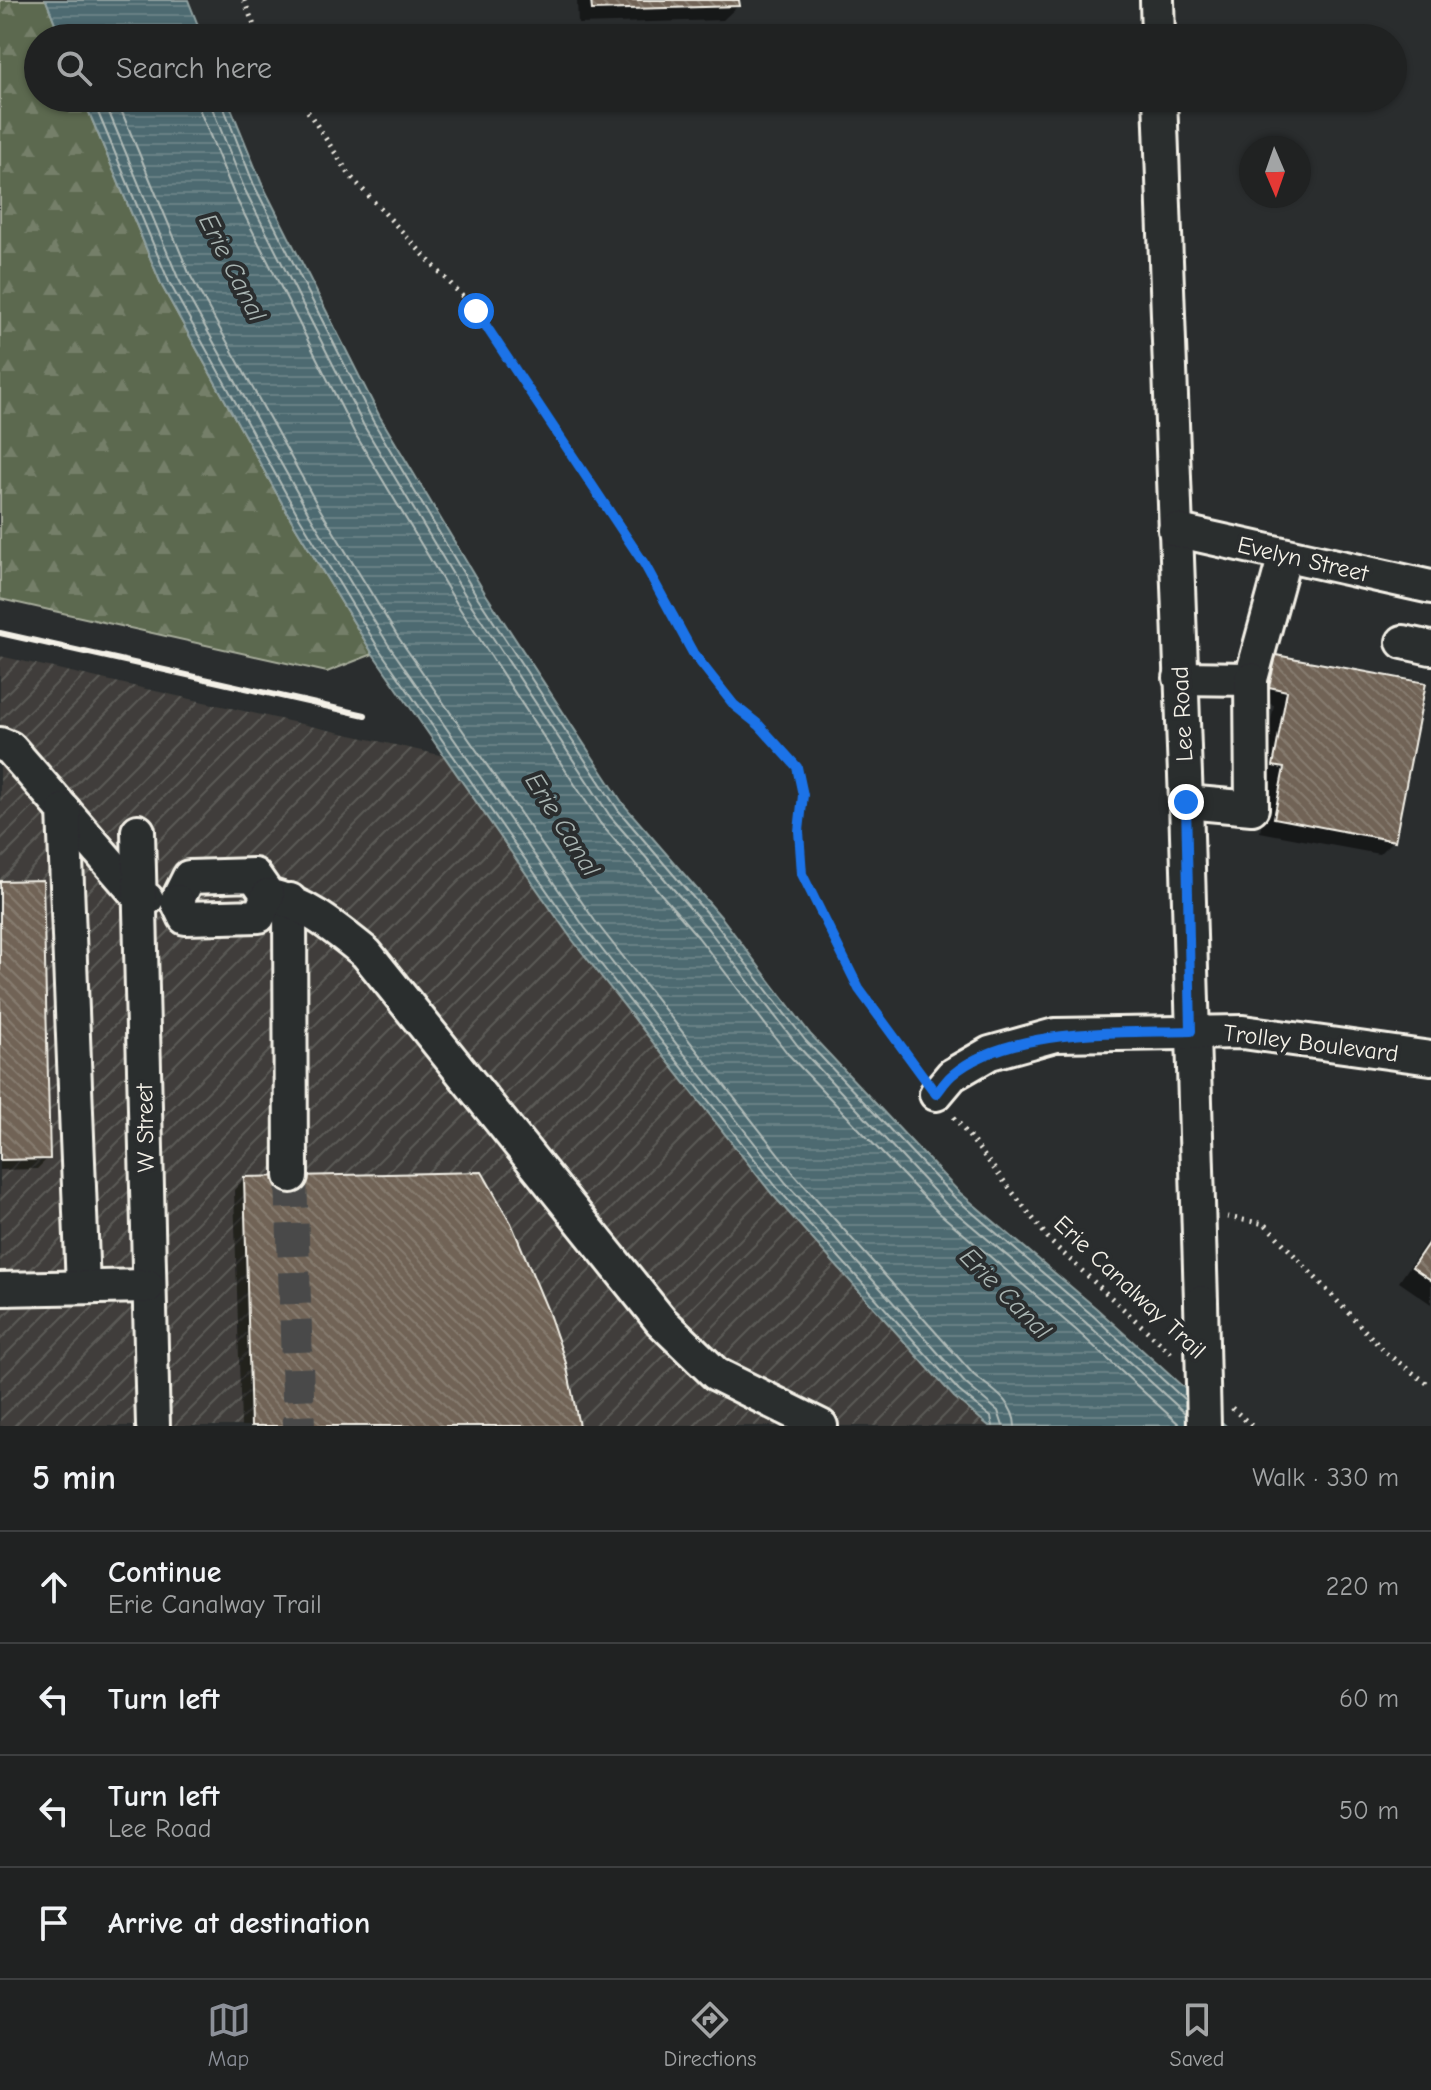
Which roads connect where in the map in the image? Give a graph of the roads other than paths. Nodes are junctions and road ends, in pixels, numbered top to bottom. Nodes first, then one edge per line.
1 (1157, 0) edge
2 (1158, 24) edge
3 (1160, 112) edge
4 (1175, 530) junction
5 (1285, 555) junction
6 (1431, 587) edge
7 (1180, 678) junction
8 (1251, 679) junction
9 (0, 744) edge
10 (1186, 802) junction
11 (64, 810) junction
12 (138, 831) dead end
13 (140, 898) junction
14 (279, 898) junction
15 (1191, 1031) junction
16 (1431, 1058) edge
17 (936, 1094) road end
18 (291, 1176) tunnel mouth
19 (148, 1286) junction
20 (83, 1287) junction
21 (0, 1289) edge
22 (153, 1426) edge
23 (821, 1426) edge
24 (1204, 1426) edge

1 - 2 street
3 - 4 street, Lee Road
4 - 5 street, Evelyn Street
4 - 7 street, Lee Road
5 - 6 street, Evelyn Street
5 - 8 street
7 - 8 street
7 - 10 street, Lee Road
8 - 10 street
9 - 11 street
10 - 15 street, Lee Road
11 - 13 street
11 - 20 street
12 - 13 street, W Street
13 - 14 street
13 - 19 street, W Street
14 - 18 street
14 - 23 street
15 - 16 street, Trolley Boulevard
15 - 17 street, Trolley Boulevard
15 - 24 street, Lee Road, bridge
19 - 20 street
19 - 22 street, W Street
20 - 21 street

